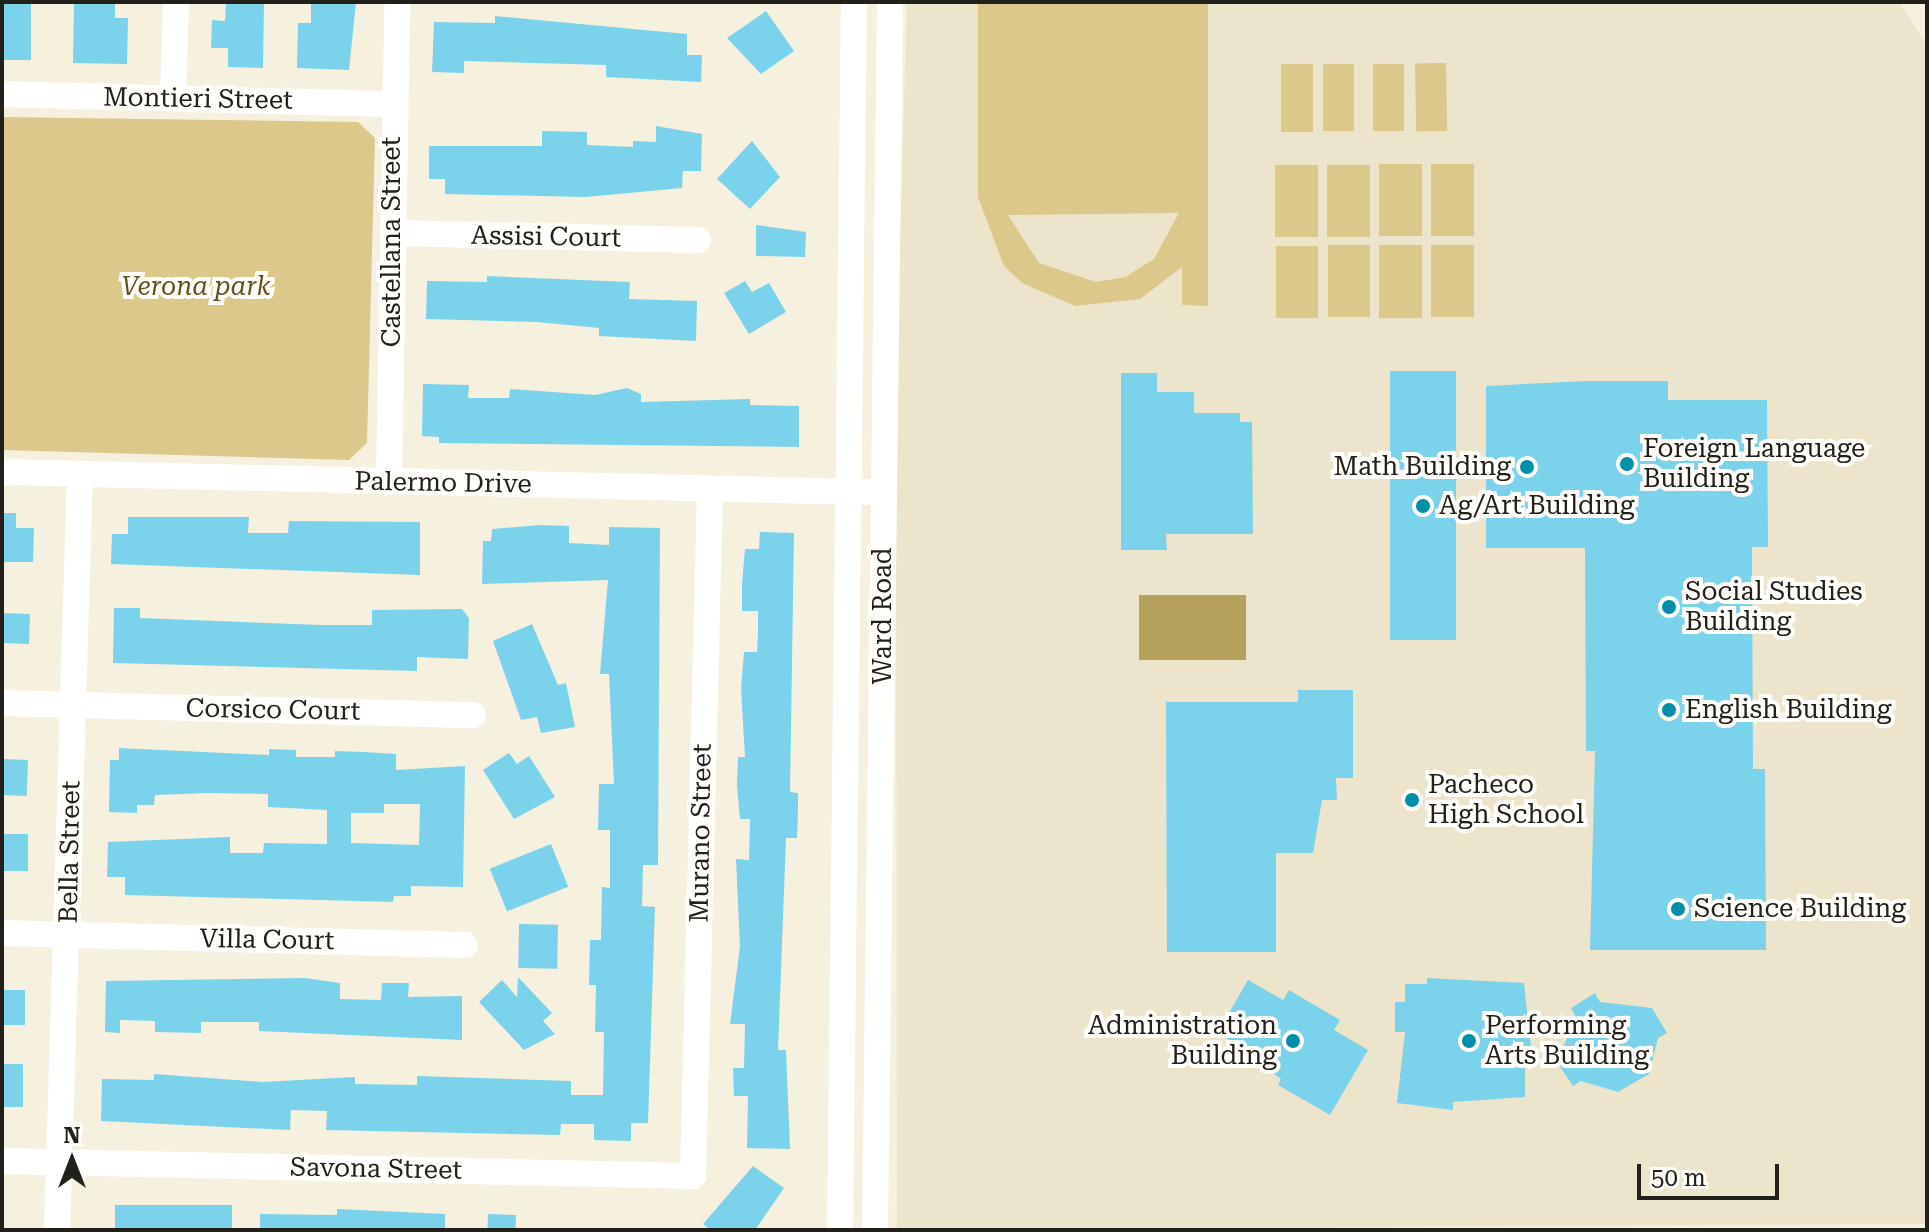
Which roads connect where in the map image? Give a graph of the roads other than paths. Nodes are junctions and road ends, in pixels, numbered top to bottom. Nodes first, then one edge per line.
1 (176, 2) edge
2 (397, 2) edge
3 (854, 2) edge
4 (890, 2) edge
5 (2, 94) edge
6 (173, 99) junction
7 (393, 104) junction
8 (394, 233) junction
9 (698, 240) dead end
10 (2, 472) edge
11 (80, 474) junction
12 (389, 482) junction
13 (710, 490) junction
14 (848, 492) junction
15 (884, 492) junction
16 (2, 703) edge
17 (74, 705) junction
18 (473, 715) dead end
19 (2, 933) edge
20 (68, 934) junction
21 (465, 945) dead end
22 (2, 1161) edge
23 (59, 1162) junction
24 (693, 1176) joint
25 (57, 1230) edge
26 (840, 1230) edge
27 (875, 1230) edge

1 - 6 street
2 - 7 street, Castellana Street
3 - 14 street, Ward Road
4 - 15 street, Ward Road
5 - 6 street, Montieri Street
6 - 7 street, Montieri Street
7 - 8 street, Castellana Street
8 - 9 street, Assisi Court
8 - 12 street, Castellana Street
10 - 11 street, Palermo Drive
11 - 12 street, Palermo Drive
11 - 17 street, Bella Street
12 - 13 street, Palermo Drive
13 - 14 street, Palermo Drive
13 - 24 street, Murano Street
14 - 15 street, Palermo Drive
14 - 26 street, Ward Road
15 - 27 street, Ward Road
16 - 17 street, Corsico Court
17 - 18 street, Corsico Court
17 - 20 street, Bella Street
19 - 20 street, Villa Court
20 - 21 street, Villa Court
20 - 23 street, Bella Street
22 - 23 street, Savona Street
23 - 24 street, Savona Street
23 - 25 street, Bella Street

